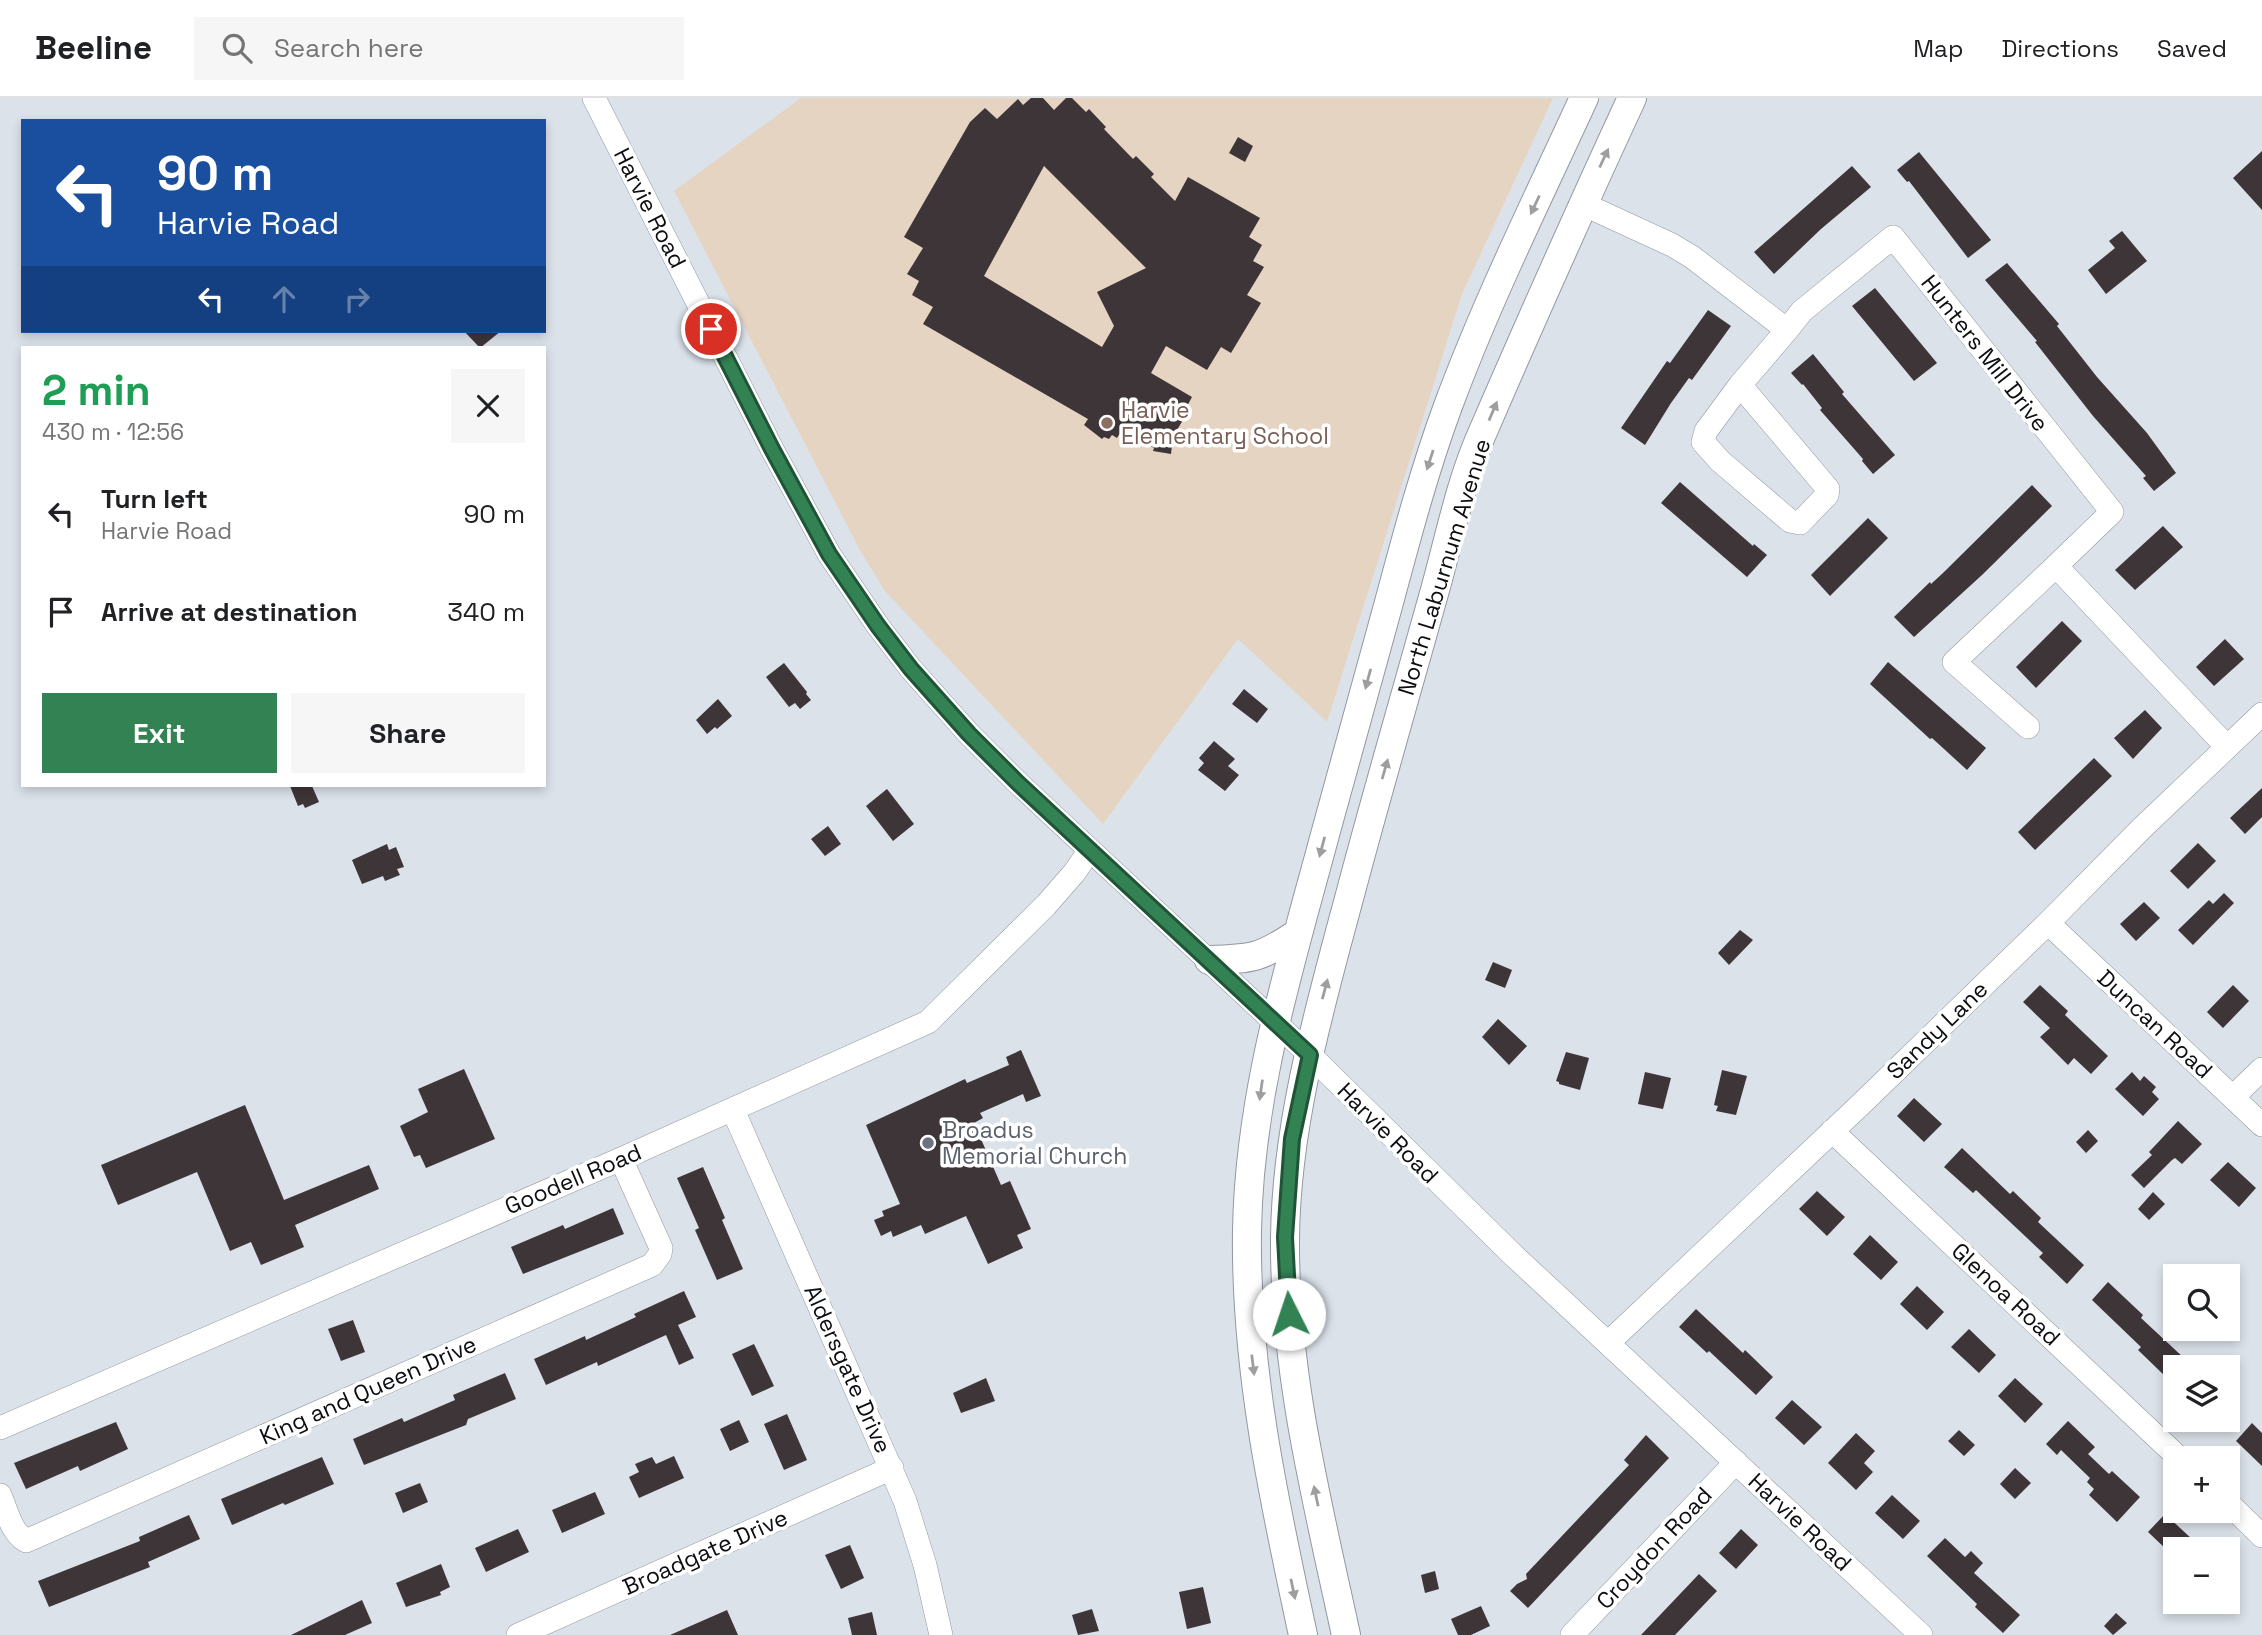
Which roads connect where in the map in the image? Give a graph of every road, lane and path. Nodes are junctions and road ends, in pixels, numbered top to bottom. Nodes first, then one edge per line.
1 (594, 98) edge
2 (1584, 98) edge
3 (1632, 98) edge
4 (1583, 204) junction
5 (1787, 330) junction
6 (1740, 385) junction
7 (2056, 566) junction
8 (2262, 714) edge
9 (2028, 727) dead end
10 (2227, 747) junction
11 (1090, 850) junction
12 (2048, 923) junction
13 (1298, 933) junction
14 (1209, 960) junction
15 (1276, 1023) junction
16 (1310, 1055) junction
17 (2262, 1069) edge
18 (2233, 1097) junction
19 (733, 1110) junction
20 (2262, 1125) edge
21 (1832, 1131) junction
22 (621, 1159) junction
23 (1608, 1343) junction
24 (0, 1427) edge
25 (2166, 1446) edge
26 (1736, 1462) junction
27 (891, 1468) junction
28 (0, 1495) edge
29 (2240, 1515) edge
30 (2262, 1536) edge
31 (518, 1635) edge
32 (941, 1635) edge
33 (1303, 1635) edge
34 (1346, 1635) edge
35 (1572, 1635) edge
36 (1921, 1635) edge

1 - 11 street, Harvie Road
2 -> 13 main road, North Laburnum Avenue
4 -> 3 main road, North Laburnum Avenue
4 - 5 street
16 -> 4 main road, North Laburnum Avenue
5 - 6 street
5 - 7 street, Hunters Mill Drive
6 - 6 street
7 - 9 street
7 - 10 street
8 - 10 street, Sandy Lane
10 - 12 street, Sandy Lane
11 - 14 street, Harvie Road
11 - 19 street, Goodell Road
12 - 18 street, Duncan Road
12 - 21 street, Sandy Lane
13 - 14 main road
13 - 15 main road, North Laburnum Avenue
14 - 15 street, Harvie Road
15 - 16 street, Harvie Road
15 -> 33 main road, North Laburnum Avenue
16 - 23 street, Harvie Road
34 -> 16 main road, North Laburnum Avenue
17 - 18 street
18 - 20 street, Duncan Road
19 - 22 street, Goodell Road
19 - 27 street, Aldersgate Drive
21 - 23 street, Sandy Lane
21 - 25 street, Glenoa Road
22 - 24 street, Goodell Road
22 - 28 street, King and Queen Drive
23 - 26 street, Harvie Road
26 - 35 street, Croydon Road
26 - 36 street, Harvie Road
27 - 31 street, Broadgate Drive
27 - 32 street, Aldersgate Drive
29 - 30 street

